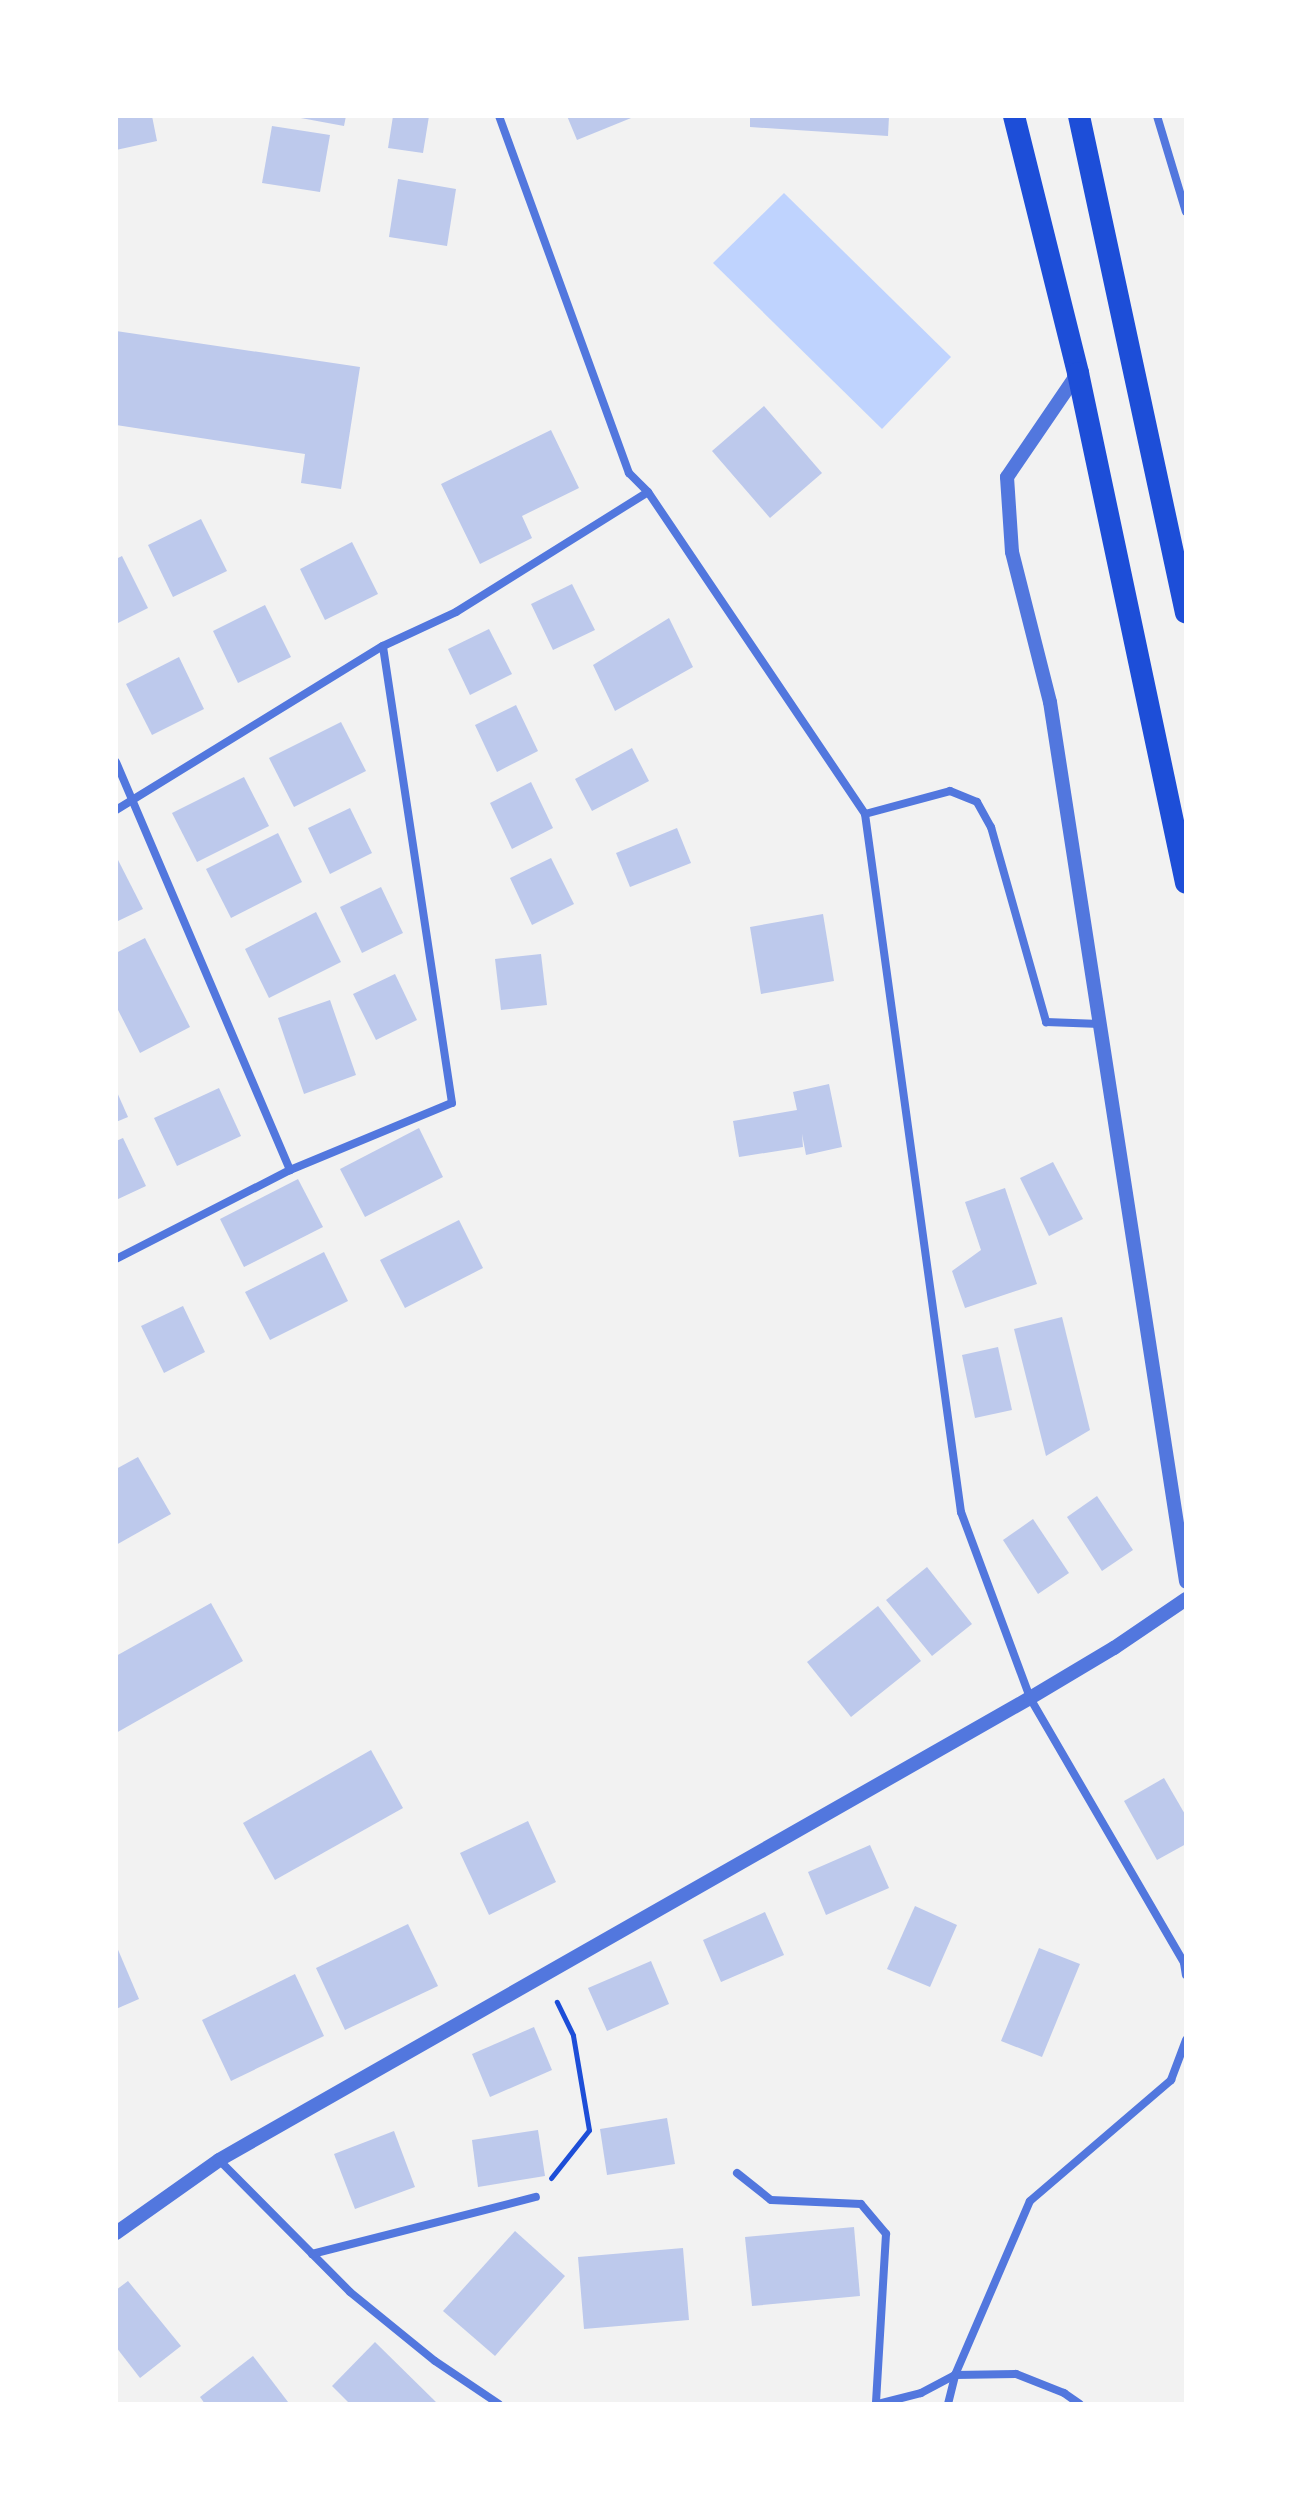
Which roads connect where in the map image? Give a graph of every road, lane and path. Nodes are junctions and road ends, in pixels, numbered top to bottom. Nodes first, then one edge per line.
1 (499, 116) edge
2 (1014, 116) edge
3 (1079, 116) edge
4 (1157, 116) edge
5 (1186, 212) edge
6 (1078, 373) junction
7 (648, 492) junction
8 (1186, 613) edge
9 (383, 646) junction
10 (116, 762) edge
11 (132, 801) junction
12 (116, 810) edge
13 (865, 814) junction
14 (1186, 883) edge
15 (1100, 1024) junction
16 (290, 1170) junction
17 (116, 1259) edge
18 (1186, 1582) edge
19 (1186, 1599) edge
20 (1030, 1698) junction
21 (544, 1975) junction
22 (1186, 1975) edge
23 (1186, 2040) edge
24 (219, 2160) junction
25 (737, 2173) dead end
26 (536, 2197) joint
27 (116, 2233) edge
28 (312, 2254) junction
29 (955, 2375) junction
30 (499, 2404) edge
31 (877, 2404) edge
32 (948, 2404) edge
33 (1080, 2404) edge

1 - 7 street
2 - 6 highway
3 - 8 highway
4 - 5 street
6 - 14 highway
6 - 15 street
7 - 9 street
7 - 13 street
9 - 11 street
9 - 16 street
10 - 11 street
11 - 12 street
11 - 16 street
13 - 15 street
13 - 20 street
15 - 18 street
16 - 17 street
19 - 20 street
20 - 21 street
20 - 22 street
21 - 24 street
21 - 26 path
23 - 29 street
24 - 27 street
24 - 28 street
25 - 31 street
26 - 28 street
28 - 30 street
29 - 31 street
29 - 32 street
29 - 33 street

